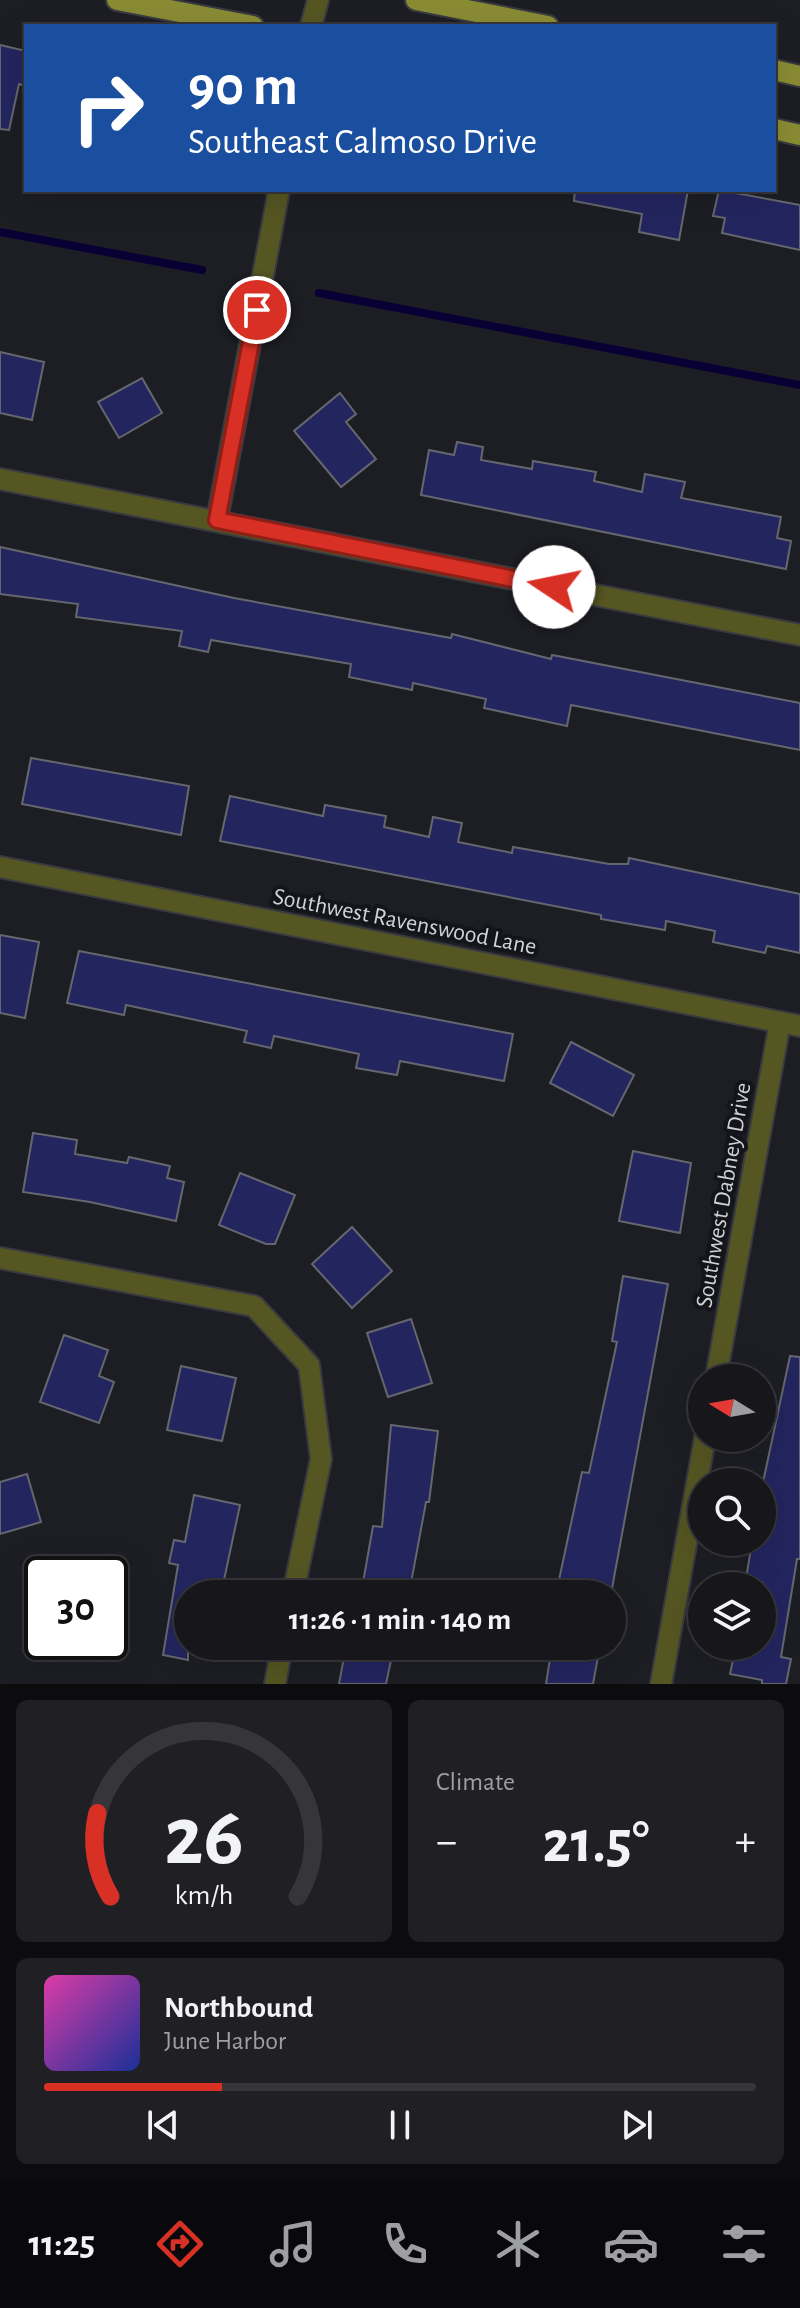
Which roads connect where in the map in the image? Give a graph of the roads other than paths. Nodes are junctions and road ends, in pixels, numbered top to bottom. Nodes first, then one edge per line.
1 (117, 0) edge
2 (318, 0) edge
3 (416, 0) edge
4 (243, 24) edge
5 (312, 24) edge
6 (538, 24) edge
7 (776, 70) edge
8 (800, 76) edge
9 (776, 129) edge
10 (800, 135) edge
11 (279, 192) edge
12 (0, 479) edge
13 (217, 520) junction
14 (800, 635) edge
15 (0, 867) edge
16 (790, 1024) edge
17 (0, 1258) edge
18 (719, 1364) edge
19 (702, 1452) edge
20 (296, 1580) edge
21 (279, 1660) edge
22 (275, 1684) edge
23 (661, 1684) edge

1 - 4 main road
2 - 5 street
3 - 6 main road
7 - 8 main road
9 - 10 main road
11 - 13 street
12 - 13 street
13 - 14 street
15 - 16 street, Southwest Ravenswood Lane
16 - 18 street, Southwest Dabney Drive
17 - 20 street
19 - 23 street
21 - 22 street

